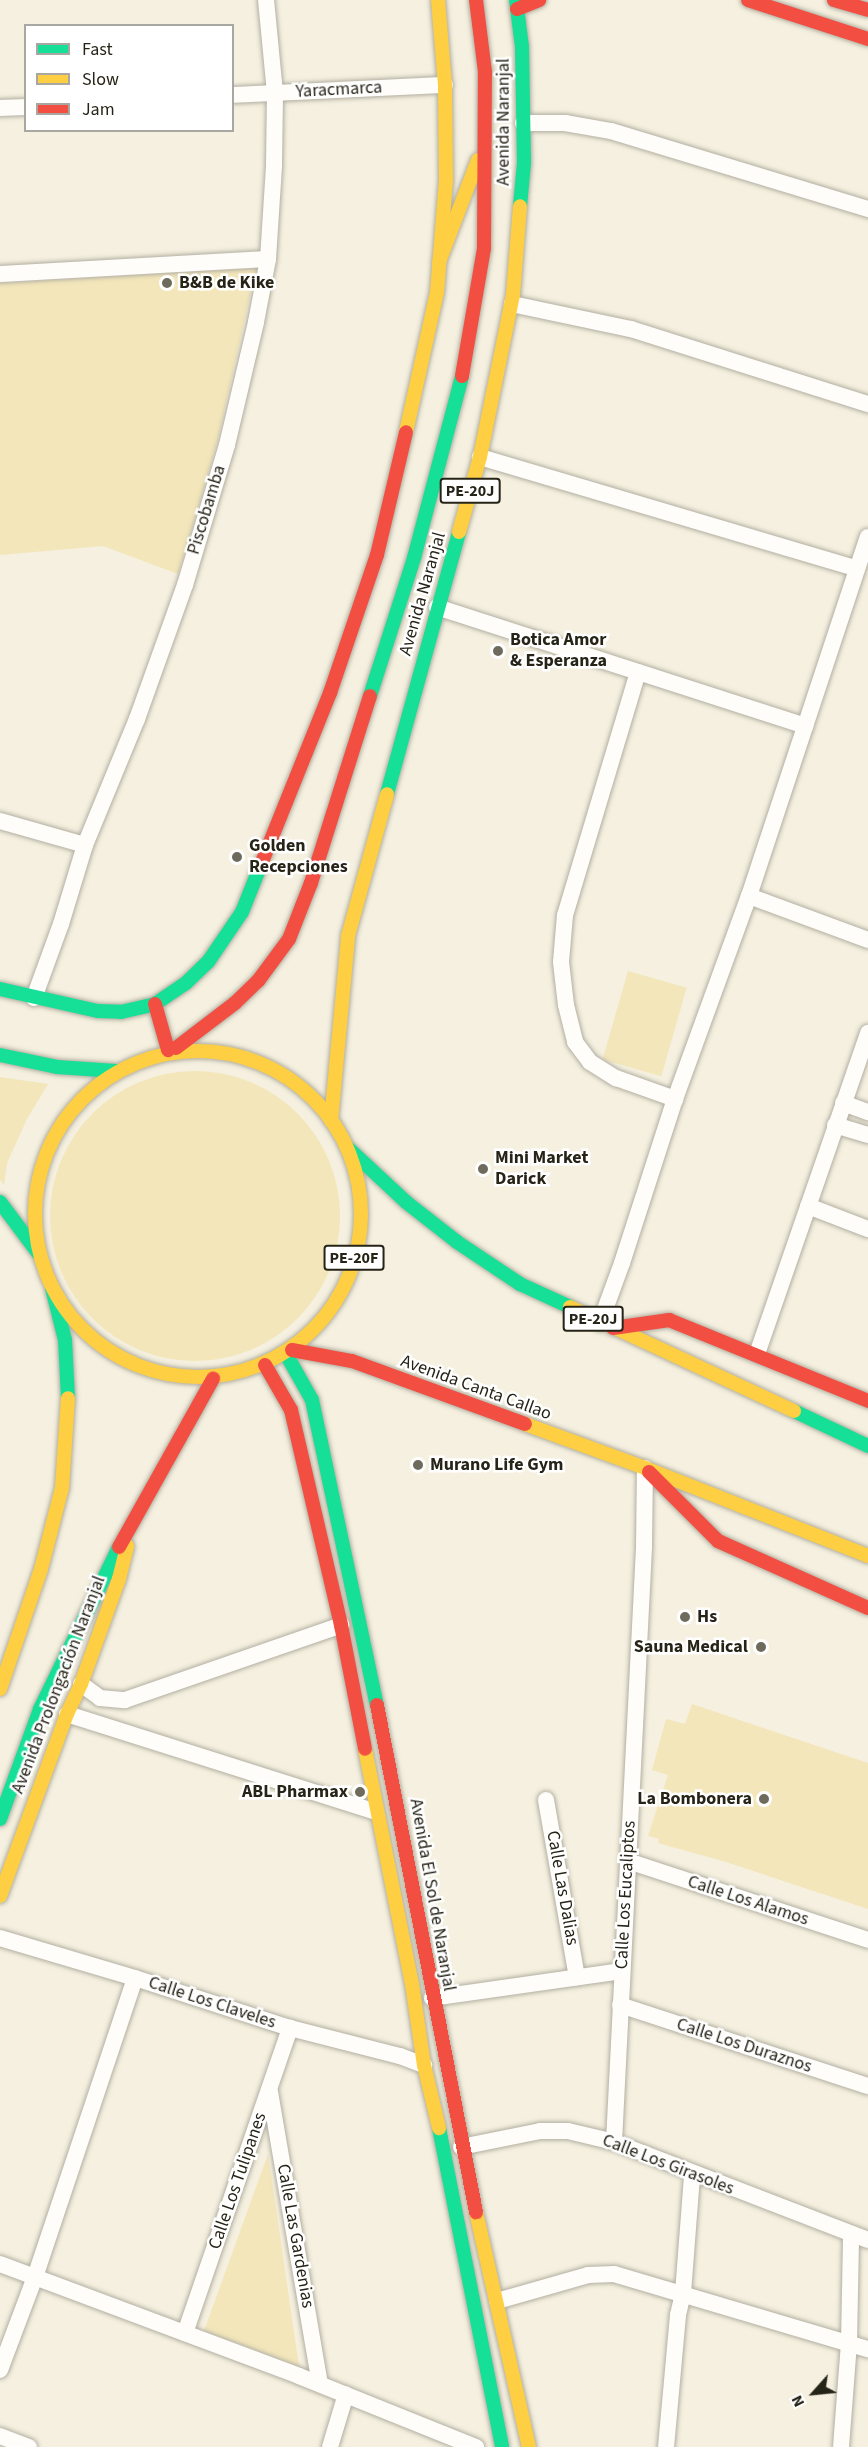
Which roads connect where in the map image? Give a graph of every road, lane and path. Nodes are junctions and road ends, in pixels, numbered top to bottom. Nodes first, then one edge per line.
1 (266, 0) edge
2 (438, 0) edge
3 (476, 0) edge
4 (539, 0) edge
5 (748, 0) edge
6 (834, 0) edge
7 (516, 5) edge
8 (868, 10) edge
9 (868, 39) edge
10 (445, 85) junction
11 (275, 93) junction
12 (234, 96) edge
13 (24, 107) edge
14 (0, 108) edge
15 (523, 123) junction
16 (485, 143) junction
17 (868, 209) edge
18 (268, 259) junction
19 (439, 262) junction
20 (0, 274) edge
21 (512, 304) junction
22 (868, 404) edge
23 (480, 457) junction
24 (868, 537) edge
25 (857, 568) junction
26 (437, 607) junction
27 (638, 672) junction
28 (805, 726) junction
29 (0, 821) edge
30 (86, 845) junction
31 (749, 896) junction
32 (868, 940) edge
33 (0, 989) edge
34 (34, 998) junction
35 (155, 1004) junction
36 (868, 1034) edge
37 (172, 1049) junction
38 (0, 1056) edge
39 (116, 1071) junction
40 (675, 1100) junction
41 (843, 1103) junction
42 (868, 1112) edge
43 (331, 1121) junction
44 (836, 1125) junction
45 (868, 1135) edge
46 (346, 1147) junction
47 (0, 1202) edge
48 (808, 1206) junction
49 (7, 1218) edge
50 (868, 1229) edge
51 (39, 1254) junction
52 (52, 1288) junction
53 (607, 1325) junction
54 (289, 1352) junction
55 (758, 1354) junction
56 (265, 1365) junction
57 (213, 1379) junction
58 (868, 1401) edge
59 (868, 1446) edge
60 (645, 1468) junction
61 (133, 1519) junction
62 (868, 1556) edge
63 (868, 1608) edge
64 (341, 1625) junction
65 (81, 1684) junction
66 (0, 1689) edge
67 (67, 1714) junction
68 (546, 1800) dead end
69 (376, 1812) junction
70 (0, 1819) edge
71 (628, 1861) junction
72 (0, 1896) edge
73 (0, 1938) edge
74 (868, 1940) edge
75 (621, 1971) junction
76 (577, 1977) junction
77 (135, 1978) junction
78 (432, 1998) junction
79 (620, 2005) junction
80 (290, 2028) junction
81 (424, 2065) junction
82 (868, 2086) edge
83 (269, 2089) junction
84 (614, 2142) junction
85 (461, 2147) junction
86 (692, 2175) junction
87 (851, 2235) junction
88 (868, 2240) edge
89 (0, 2264) edge
90 (35, 2277) junction
91 (683, 2293) junction
92 (497, 2301) junction
93 (185, 2333) junction
94 (849, 2343) junction
95 (868, 2349) edge
96 (0, 2370) edge
97 (320, 2384) junction
98 (346, 2394) junction
99 (0, 2436) edge
100 (29, 2447) edge
101 (330, 2447) edge
102 (476, 2447) edge
103 (502, 2447) edge
104 (529, 2447) edge
105 (666, 2447) edge
106 (841, 2447) edge

1 - 11 street, Piscobamba
2 - 10 main road
3 - 16 main road, Avenida Naranjal / PE-20J
4 - 7 main road
5 - 9 main road
6 - 8 main road
7 - 15 main road, Avenida Naranjal / PE-20J
10 - 11 street, Yaracmarca
10 - 19 main road
11 - 12 street, Yaracmarca
11 - 18 street, Piscobamba
13 - 14 street
15 - 17 street
15 - 21 main road, Avenida Naranjal / PE-20J
16 - 19 main road
16 - 37 main road, Avenida Naranjal / PE-20J
18 - 20 street
18 - 30 street, Piscobamba
19 - 35 main road
21 - 22 street
21 - 23 main road, Avenida Naranjal / PE-20J
23 - 25 street
23 - 26 main road, Avenida Naranjal / PE-20J
24 - 25 street
25 - 28 street
26 - 27 street
26 - 43 main road, Avenida Naranjal / PE-20J
27 - 28 street
27 - 40 street
28 - 31 street
29 - 30 street
30 - 34 street, Piscobamba
31 - 32 street
31 - 40 street
33 - 34 main road
34 - 35 main road
35 - 37 main road
36 - 41 street
37 - 39 main road, PE-20F
37 - 43 main road, PE-20F
38 - 39 main road, PE-20F
39 - 51 main road, PE-20F
40 - 53 street
41 - 42 street
41 - 44 street
43 - 46 main road, PE-20F
44 - 45 street
44 - 48 street
46 - 53 main road, PE-20J
46 - 54 main road, PE-20F
47 - 49 main road, PE-20F
48 - 50 street
48 - 55 street
49 - 51 main road, PE-20F
51 - 52 main road, PE-20F
52 - 57 main road, PE-20F
52 - 66 main road
53 - 55 main road
53 - 59 main road, PE-20J
54 - 56 main road, PE-20F
54 - 60 main road, Avenida Canta Callao
54 - 78 main road, Avenida El Sol de Naranjal
55 - 58 main road
56 - 57 main road, PE-20F
56 - 64 main road, Avenida El Sol de Naranjal
57 - 61 main road, Avenida Prolongación Naranjal
60 - 62 main road, Avenida Canta Callao
60 - 63 main road, Avenida Canta Callao
60 - 71 street, Calle Los Eucaliptos
61 - 65 main road, Avenida Prolongación Naranjal
61 - 70 main road, Avenida Prolongación Naranjal
64 - 65 street
64 - 69 main road, Avenida El Sol de Naranjal
65 - 67 main road, Avenida Prolongación Naranjal
67 - 69 street
67 - 72 main road, Avenida Prolongación Naranjal
68 - 76 street, Calle Las Dalias
69 - 81 main road, Avenida El Sol de Naranjal
71 - 74 street, Calle Los Alamos
71 - 75 street, Calle Los Eucaliptos
73 - 77 street, Calle Los Claveles
75 - 76 street
75 - 79 street, Calle Los Eucaliptos
76 - 78 street
77 - 80 street, Calle Los Claveles
77 - 90 street
78 - 85 main road, Avenida El Sol de Naranjal
79 - 82 street, Calle Los Duraznos
79 - 84 street, Calle Los Eucaliptos
80 - 81 street, Calle Los Claveles
80 - 83 street, Calle Los Tulipanes
81 - 103 main road, Avenida El Sol de Naranjal
83 - 93 street, Calle Los Tulipanes
83 - 97 street, Calle Las Gardenias
84 - 85 street, Calle Los Girasoles
84 - 86 street, Calle Los Girasoles
85 - 92 main road, Avenida El Sol de Naranjal
86 - 87 street, Calle Los Girasoles
86 - 91 street
87 - 88 street, Calle Los Girasoles
87 - 94 street
89 - 90 street
90 - 93 street
90 - 96 street
91 - 92 street
91 - 94 street
91 - 105 street
92 - 104 main road, Avenida El Sol de Naranjal
93 - 97 street
94 - 95 street
94 - 106 street
97 - 98 street
98 - 101 street
98 - 102 street
99 - 100 street

